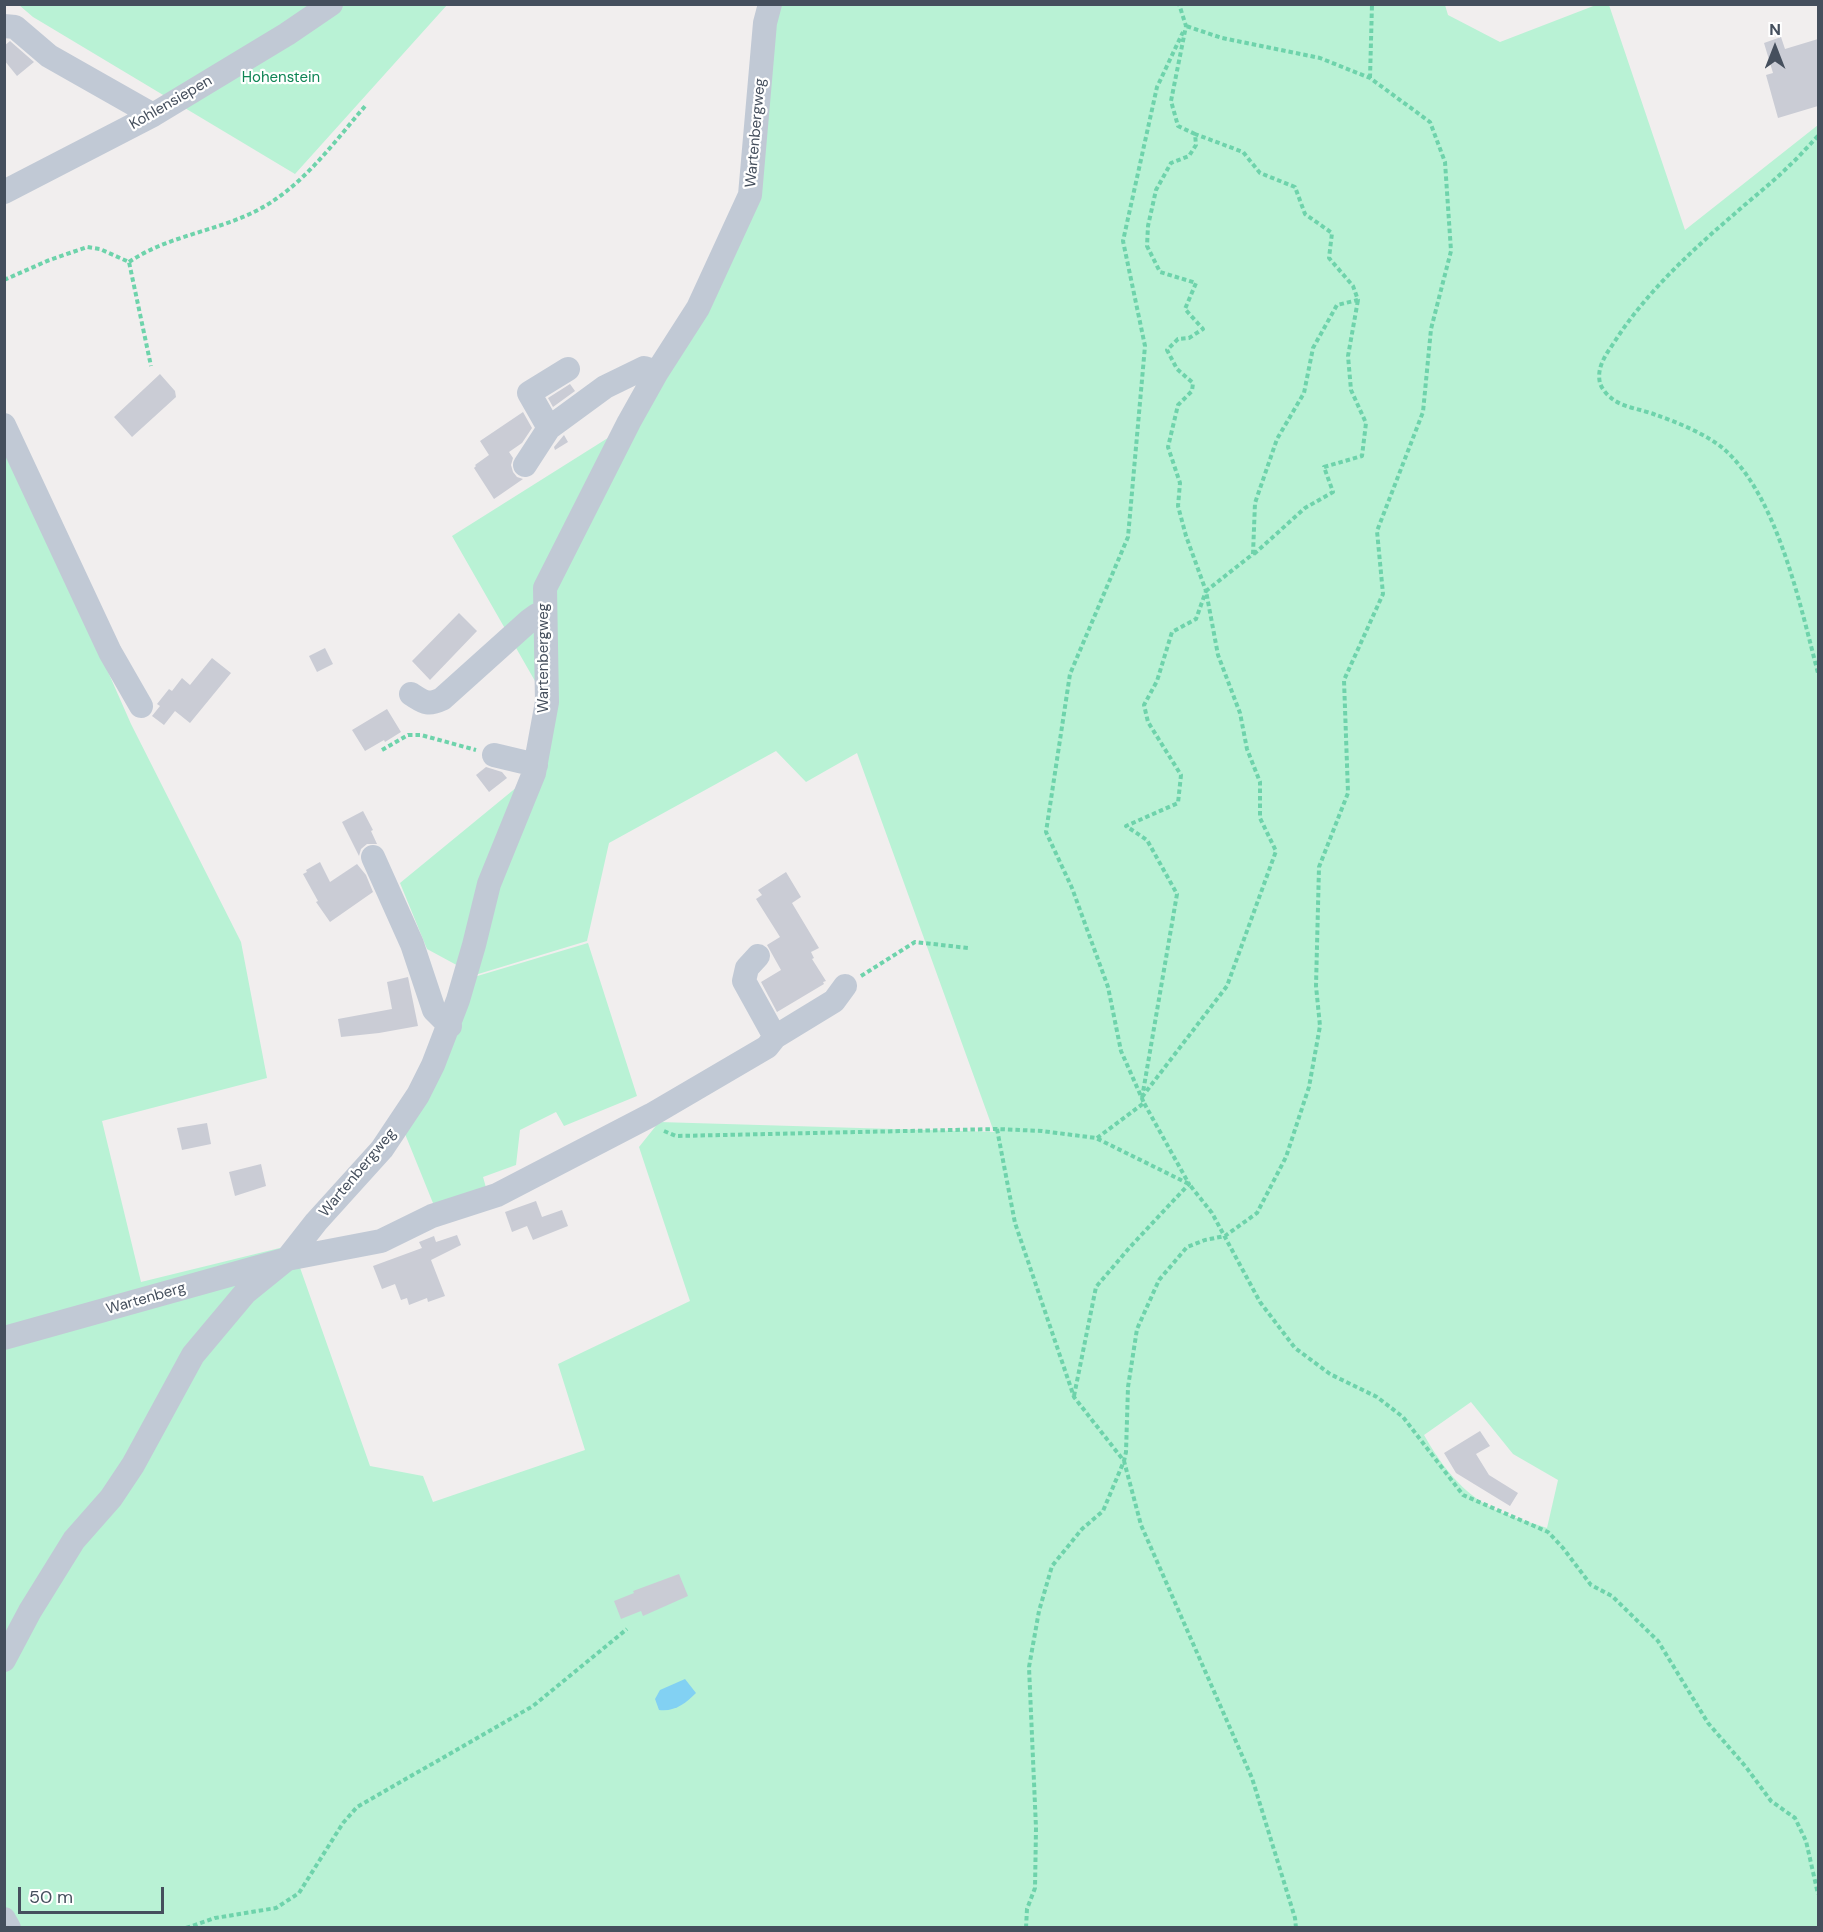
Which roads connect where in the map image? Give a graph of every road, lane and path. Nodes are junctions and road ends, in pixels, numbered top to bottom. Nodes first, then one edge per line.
1 (331, 4) edge
2 (770, 4) edge
3 (1179, 4) edge
4 (1372, 4) edge
5 (4, 26) edge
6 (1186, 26) junction
7 (1370, 78) junction
8 (366, 105) dead end
9 (153, 115) junction
10 (1195, 134) junction
11 (1818, 136) edge
12 (4, 192) edge
13 (129, 262) junction
14 (4, 280) edge
15 (1358, 300) junction
16 (151, 366) dead end
17 (568, 369) dead end
18 (657, 372) junction
19 (4, 424) edge
20 (549, 428) junction
21 (525, 465) dead end
22 (1253, 554) junction
23 (1206, 591) junction
24 (544, 613) junction
25 (1818, 673) edge
26 (411, 694) dead end
27 (141, 706) dead end
28 (382, 750) dead end
29 (483, 752) joint
30 (536, 765) junction
31 (373, 857) dead end
32 (968, 948) dead end
33 (758, 956) dead end
34 (845, 986) joint
35 (450, 1026) junction
36 (775, 1036) junction
37 (1142, 1098) junction
38 (1144, 1103) junction
39 (651, 1115) junction
40 (997, 1129) junction
41 (1096, 1138) junction
42 (1189, 1184) junction
43 (1225, 1236) junction
44 (287, 1259) junction
45 (4, 1338) edge
46 (1074, 1397) junction
47 (1124, 1461) junction
48 (627, 1629) dead end
49 (4, 1660) edge
50 (1818, 1894) edge
51 (4, 1919) edge
52 (9, 1928) edge
53 (186, 1928) edge
54 (1026, 1928) edge
55 (1296, 1928) edge

1 - 9 street, Kohlensiepen
2 - 18 street, Wartenbergweg
3 - 6 path
4 - 7 path
5 - 9 street
6 - 7 path
6 - 10 path
6 - 37 path
7 - 43 path
8 - 13 path
9 - 12 street, Kohlensiepen
10 - 15 path
10 - 23 path
11 - 25 path
13 - 14 path
13 - 16 path
15 - 22 path
15 - 22 path
17 - 20 street
18 - 20 street
18 - 24 street, Wartenbergweg
19 - 27 street
20 - 21 street
22 - 23 path
23 - 37 path
23 - 37 path
24 - 26 street
24 - 30 street, Wartenbergweg
28 - 29 path
29 - 30 street
30 - 35 street, Wartenbergweg
31 - 35 street
32 - 34 path
33 - 36 street
34 - 36 street, Wartenbergweg
35 - 44 street, Wartenbergweg
36 - 39 street, Wartenbergweg
37 - 38 path
38 - 41 path
38 - 42 path
39 - 40 path
39 - 44 street, Wartenbergweg
40 - 41 path
40 - 46 path
41 - 42 path
42 - 43 path
42 - 46 path
43 - 47 path
43 - 50 path
44 - 45 street, Wartenberg
44 - 49 street, Wartenbergweg
46 - 47 path
47 - 54 path
47 - 55 path
48 - 53 path
51 - 52 street

